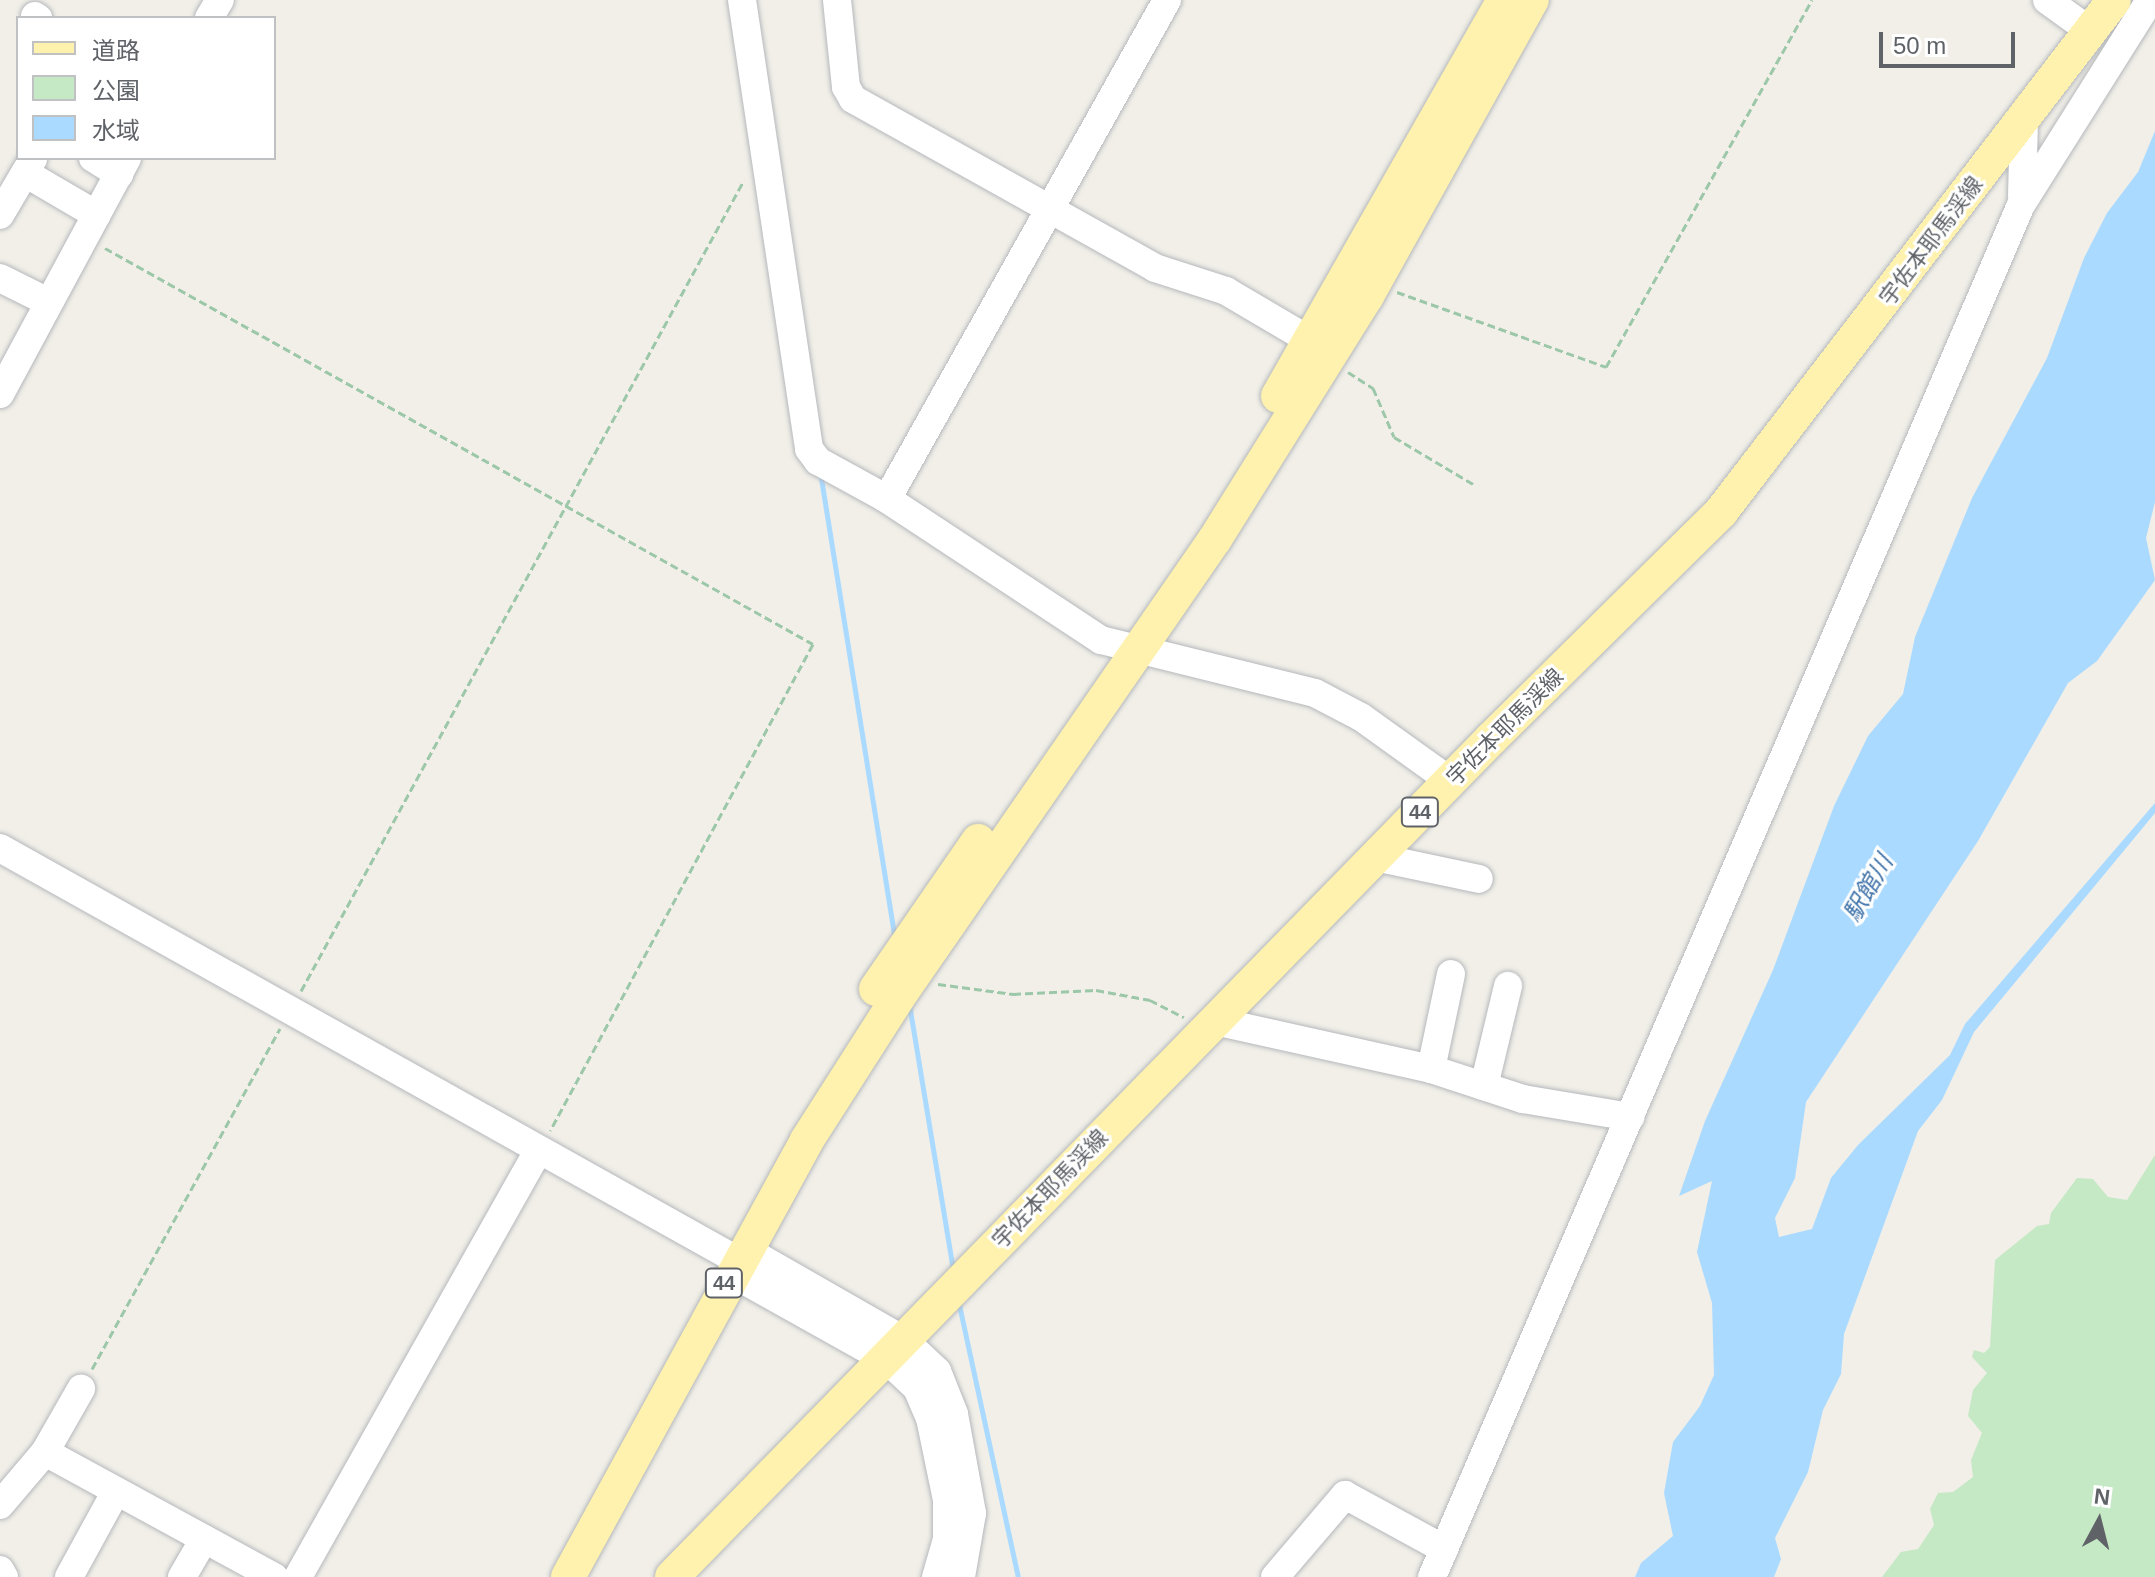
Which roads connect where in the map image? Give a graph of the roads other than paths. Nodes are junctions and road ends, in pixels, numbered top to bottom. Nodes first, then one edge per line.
1 (742, 0) edge
2 (837, 0) edge
3 (1167, 0) edge
4 (1504, 0) edge
5 (1532, 0) edge
6 (2047, 0) edge
7 (2114, 0) edge
8 (2150, 0) edge
9 (2090, 31) junction
10 (2024, 118) junction
11 (100, 160) edge
12 (29, 165) edge
13 (123, 166) edge
14 (2021, 205) junction
15 (1050, 210) junction
16 (0, 215) edge
17 (91, 226) junction
18 (0, 278) edge
19 (46, 301) junction
20 (1319, 350) junction
21 (1, 391) edge
22 (887, 499) junction
23 (1128, 646) junction
24 (1450, 781) junction
25 (0, 848) edge
26 (1375, 857) junction
27 (1479, 879) dead end
28 (1451, 974) dead end
29 (1508, 986) dead end
30 (1210, 1026) junction
31 (1431, 1069) junction
32 (1484, 1086) junction
33 (1631, 1117) junction
34 (539, 1150) junction
35 (728, 1255) junction
36 (896, 1350) junction
37 (81, 1389) road end
38 (45, 1452) junction
39 (116, 1491) junction
40 (0, 1505) edge
41 (204, 1539) junction
42 (1444, 1549) junction
43 (0, 1570) edge
44 (4, 1577) edge
45 (69, 1577) edge
46 (182, 1577) edge
47 (274, 1577) edge
48 (298, 1577) edge
49 (543, 1577) edge
50 (568, 1577) edge
51 (672, 1577) edge
52 (936, 1577) edge
53 (961, 1577) edge
54 (1275, 1577) edge
55 (1432, 1577) edge

1 - 22 street
2 - 15 street
3 - 15 street
4 - 20 main road, 44
5 - 20 main road, 44
6 - 9 street
7 - 9 main road, 宇佐本耶馬渓線 / 44
8 - 14 street
9 - 10 main road, 宇佐本耶馬渓線 / 44
10 - 14 street
10 - 24 main road, 宇佐本耶馬渓線 / 44
11 - 13 street
12 - 16 street
12 - 17 street
13 - 17 street
14 - 33 street
15 - 20 street
15 - 22 street
17 - 19 street
18 - 19 street
19 - 21 street
20 - 23 main road, 44
22 - 23 street
23 - 24 street
23 - 35 main road, 44
23 - 35 main road, 44
24 - 26 main road, 宇佐本耶馬渓線 / 44
25 - 34 street
26 - 27 street
26 - 30 main road, 宇佐本耶馬渓線 / 44
28 - 31 street
29 - 32 street
30 - 31 street
30 - 36 main road, 宇佐本耶馬渓線 / 44
31 - 32 street
32 - 33 street
33 - 42 street
34 - 35 street
34 - 48 street
35 - 36 street
35 - 49 main road, 44
35 - 50 main road, 44
36 - 51 main road, 宇佐本耶馬渓線 / 44
36 - 52 street
36 - 53 street
37 - 38 street
38 - 39 street
38 - 40 street
39 - 41 street
39 - 45 street
41 - 46 street
41 - 47 street
42 - 54 street
42 - 55 street
43 - 44 street

